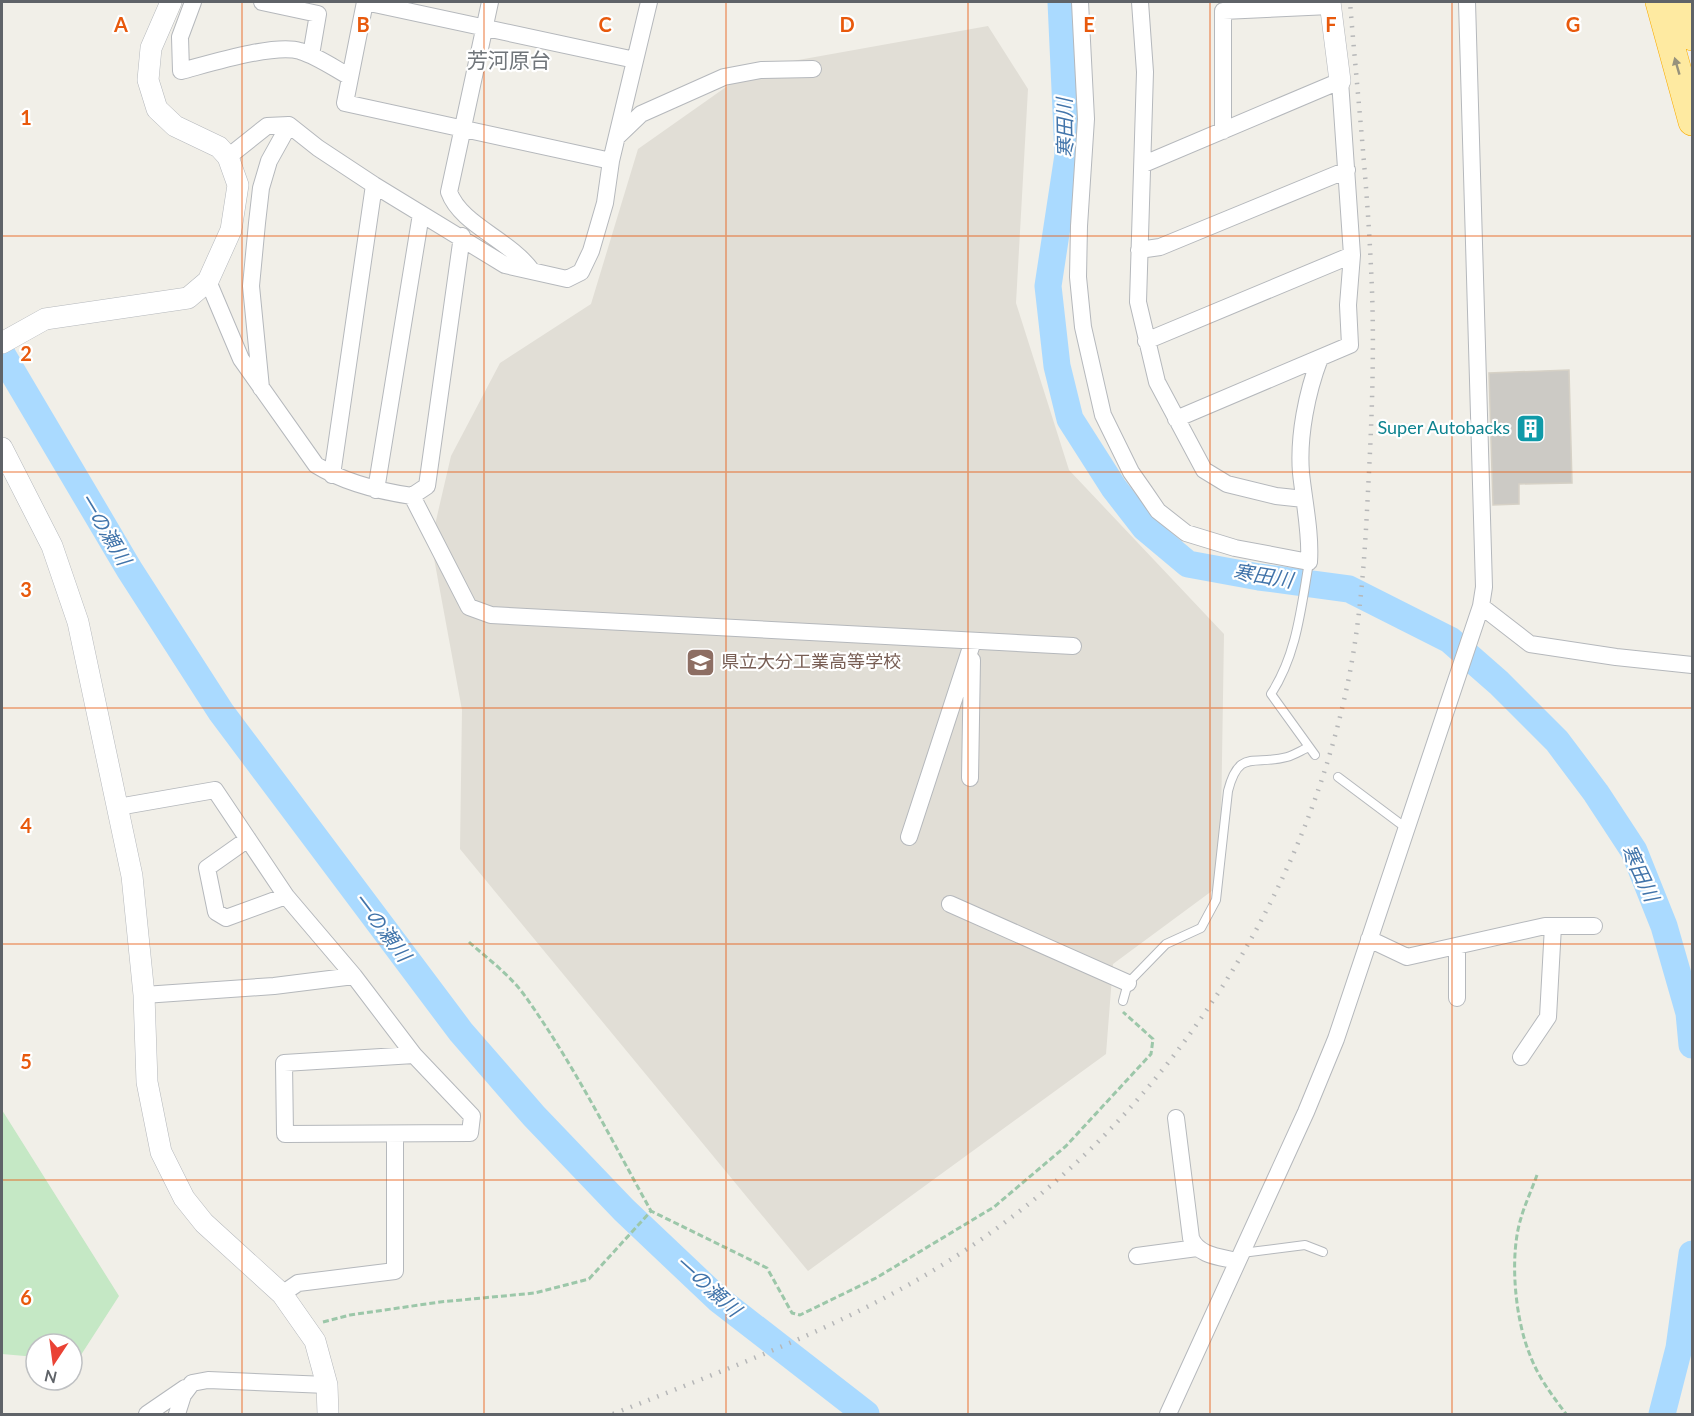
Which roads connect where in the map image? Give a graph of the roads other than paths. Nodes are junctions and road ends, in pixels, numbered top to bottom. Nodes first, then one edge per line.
1 (171, 2) edge
2 (192, 2) edge
3 (262, 2) edge
4 (365, 2) edge
5 (489, 2) edge
6 (650, 2) edge
7 (1080, 2) edge
8 (1140, 2) edge
9 (1467, 2) edge
10 (1659, 2) edge
11 (1683, 2) edge
12 (1330, 4) edge
13 (484, 28) junction
14 (1692, 37) edge
15 (311, 55) junction
16 (635, 60) junction
17 (813, 69) dead end
18 (350, 77) junction
19 (1340, 81) junction
20 (1692, 122) edge
21 (289, 125) junction
22 (462, 128) junction
23 (1223, 131) junction
24 (617, 137) junction
25 (228, 157) junction
26 (611, 161) junction
27 (1144, 164) junction
28 (1347, 170) junction
29 (374, 184) junction
30 (421, 214) junction
31 (462, 236) junction
32 (1139, 250) junction
33 (1352, 255) junction
34 (532, 272) junction
35 (208, 281) junction
36 (4, 341) edge
37 (1146, 341) junction
38 (1320, 358) junction
39 (261, 389) junction
40 (1176, 418) junction
41 (2, 448) edge
42 (332, 475) junction
43 (376, 489) junction
44 (412, 496) junction
45 (1304, 499) junction
46 (1310, 562) junction
47 (1479, 611) junction
48 (973, 641) junction
49 (1073, 646) dead end
50 (1692, 665) edge
51 (1309, 747) junction
52 (1314, 755) dead end
53 (1338, 777) dead end
54 (970, 778) dead end
55 (118, 807) junction
56 (1406, 828) junction
57 (909, 837) dead end
58 (248, 839) junction
59 (286, 896) junction
60 (950, 904) dead end
61 (1552, 926) junction
62 (1594, 926) dead end
63 (1369, 939) junction
64 (1457, 947) junction
65 (354, 976) junction
66 (1128, 983) junction
67 (144, 995) junction
68 (1457, 998) dead end
69 (1123, 1001) road end
70 (414, 1055) junction
71 (1521, 1057) dead end
72 (1176, 1118) dead end
73 (395, 1135) junction
74 (1197, 1248) junction
75 (1323, 1252) dead end
76 (1137, 1256) dead end
77 (1239, 1257) junction
78 (282, 1294) junction
79 (192, 1383) junction
80 (327, 1385) junction
81 (147, 1414) edge
82 (177, 1414) edge
83 (328, 1414) edge
84 (1168, 1414) edge

1 - 25 street
2 - 15 street
3 - 15 street
4 - 13 street
4 - 18 street
5 - 13 street
6 - 16 street
7 - 46 street
8 - 27 street
9 - 47 street
20 -> 10 highway
11 - 14 highway
12 - 19 street
12 - 23 street
13 - 16 street
13 - 22 street
15 - 18 street
16 - 24 street
17 - 24 street
18 - 22 street
19 - 23 street
19 - 28 street
21 - 25 street
21 - 29 street
21 - 39 street
22 - 26 street
22 - 34 street
23 - 27 street
24 - 26 street
25 - 35 street
26 - 34 street
27 - 32 street
28 - 32 street
28 - 33 street
29 - 30 street
29 - 42 street
30 - 31 street
30 - 43 street
31 - 34 street
31 - 44 street
32 - 37 street
33 - 37 street
33 - 38 street
35 - 36 street
35 - 39 street
37 - 40 street
38 - 40 street
38 - 45 street
39 - 42 street
40 - 45 street
41 - 55 street
42 - 43 street
43 - 44 street
44 - 48 street
45 - 46 street
46 - 51 lane
47 - 50 street
47 - 56 street
48 - 49 street
48 - 54 street
48 - 57 street
51 - 52 lane
51 - 66 lane
53 - 56 lane
55 - 58 street
55 - 67 street
56 - 63 street
58 - 59 street
58 - 59 street
59 - 65 street
60 - 66 street
61 - 62 street
61 - 64 street
61 - 71 street
63 - 64 street
63 - 77 street
64 - 68 street
65 - 67 street
65 - 70 street
66 - 69 lane
67 - 78 street
70 - 73 street
70 - 73 street
72 - 74 street
73 - 78 street
74 - 76 street
74 - 77 street
75 - 77 lane
77 - 84 street
78 - 80 street
79 - 80 street
79 - 81 street
79 - 82 street
80 - 83 street

